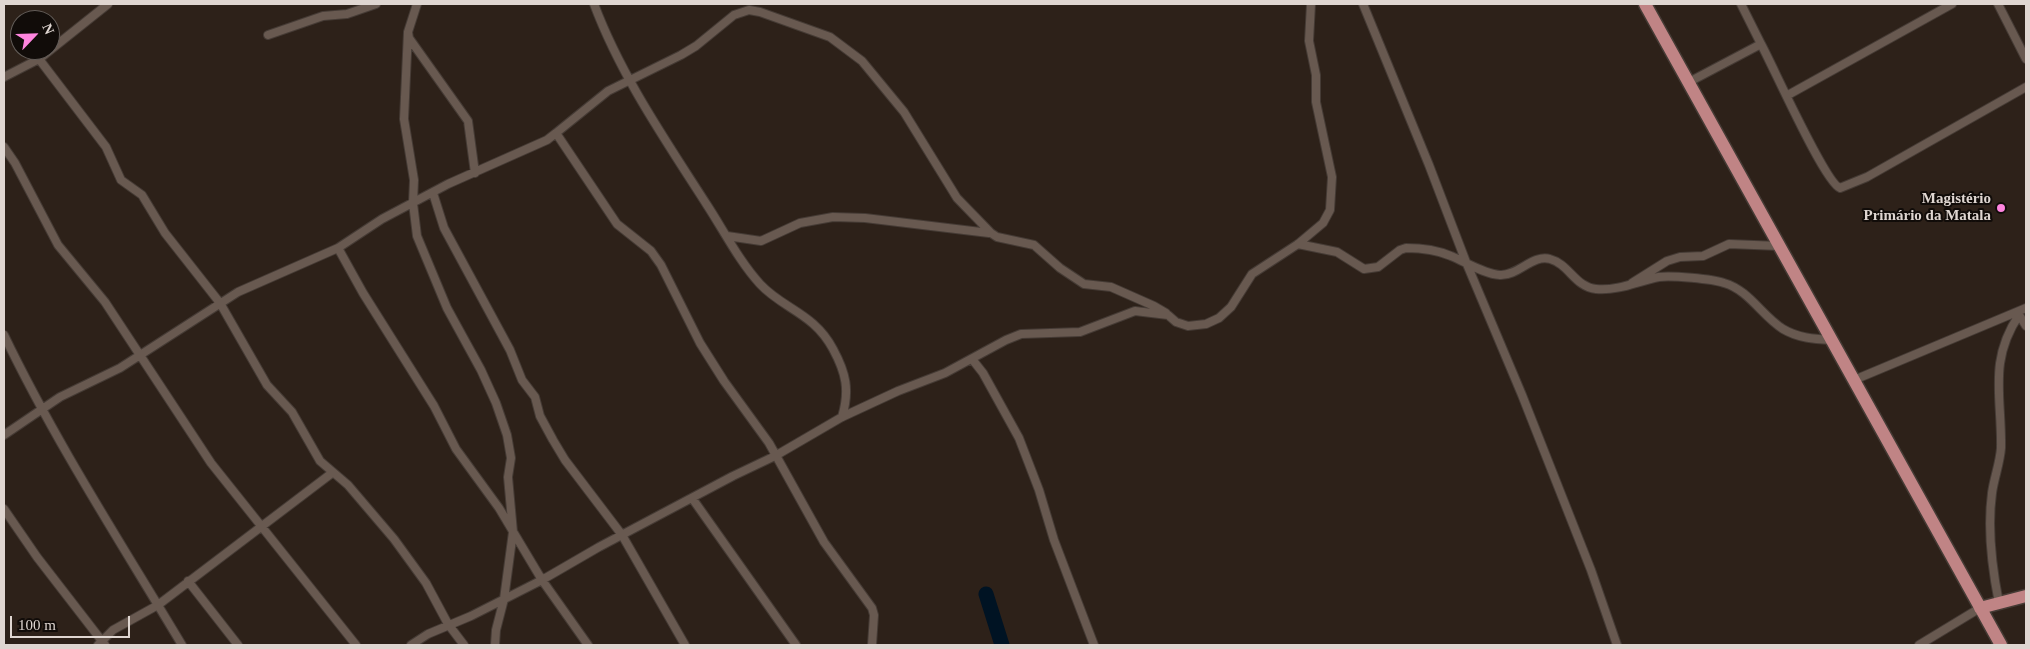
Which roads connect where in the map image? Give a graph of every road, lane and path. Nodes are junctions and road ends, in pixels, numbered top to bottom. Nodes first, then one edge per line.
1 (108, 4) edge
2 (376, 4) edge
3 (417, 4) edge
4 (594, 4) edge
5 (1311, 4) edge
6 (1363, 4) edge
7 (1645, 4) edge
8 (1741, 4) edge
9 (1952, 4) edge
10 (1998, 4) edge
11 (408, 32) junction
12 (268, 35) dead end
13 (60, 42) edge
14 (1761, 44) junction
15 (2026, 59) edge
16 (37, 60) edge
17 (40, 60) edge
18 (4, 78) edge
19 (630, 80) junction
20 (1689, 82) junction
21 (2026, 87) edge
22 (1788, 95) junction
23 (556, 133) junction
24 (4, 147) edge
25 (475, 173) junction
26 (433, 193) junction
27 (413, 203) junction
28 (990, 233) junction
29 (727, 236) junction
30 (1298, 244) junction
31 (1779, 246) junction
32 (338, 248) junction
33 (1466, 262) junction
34 (1626, 287) junction
35 (220, 303) junction
36 (2026, 308) edge
37 (2018, 313) junction
38 (1168, 315) junction
39 (2026, 326) edge
40 (4, 336) edge
41 (1831, 340) junction
42 (140, 354) junction
43 (972, 359) junction
44 (1854, 380) junction
45 (40, 409) junction
46 (842, 417) junction
47 (4, 435) edge
48 (775, 456) junction
49 (332, 473) junction
50 (692, 498) junction
51 (4, 509) edge
52 (260, 527) junction
53 (513, 532) junction
54 (622, 535) junction
55 (542, 580) junction
56 (188, 581) junction
57 (2026, 596) edge
58 (504, 599) junction
59 (1999, 603) junction
60 (158, 605) junction
61 (1980, 608) junction
62 (448, 624) junction
63 (102, 644) edge
64 (182, 645) edge
65 (238, 645) edge
66 (356, 645) edge
67 (411, 645) edge
68 (464, 645) edge
69 (495, 645) edge
70 (588, 645) edge
71 (685, 645) edge
72 (796, 645) edge
73 (872, 645) edge
74 (1094, 645) edge
75 (1617, 645) edge
76 (1919, 645) edge
77 (2001, 645) edge

1 - 13 street
2 - 12 street
3 - 11 street
4 - 19 street
5 - 30 street
6 - 33 street
7 - 20 main road
8 - 14 street
9 - 22 street
10 - 15 street
11 - 25 street
11 - 27 street
14 - 20 street
14 - 22 street
16 - 18 street
17 - 35 street
19 - 23 street
19 - 28 street
19 - 29 street
20 - 31 main road
21 - 22 street
23 - 25 street
23 - 48 street
24 - 42 street
25 - 26 street
26 - 27 street
26 - 54 street
27 - 32 street
27 - 53 street
28 - 29 street
28 - 38 street
29 - 46 street
30 - 33 street
30 - 38 street
31 - 34 street
31 - 41 main road
32 - 35 street
32 - 53 street
33 - 34 street
33 - 75 street
34 - 41 street
35 - 42 street
35 - 49 street
36 - 37 street
37 - 39 street
37 - 44 street
37 - 59 street
38 - 43 street
40 - 45 street
41 - 44 main road
42 - 45 street
42 - 52 street
43 - 46 street
43 - 74 street
44 - 61 main road
45 - 47 street
45 - 60 street
46 - 48 street
48 - 50 street
48 - 73 street
49 - 52 street
49 - 62 street
50 - 54 street
50 - 72 street
51 - 63 street
52 - 56 street
52 - 66 street
53 - 55 street
53 - 58 street
54 - 55 street
54 - 71 street
55 - 58 street
55 - 70 street
56 - 60 street
56 - 65 street
57 - 59 main road
58 - 62 street
58 - 69 street
59 - 61 main road
60 - 63 street
60 - 64 street
61 - 76 street
61 - 77 main road
62 - 67 street
62 - 68 street

